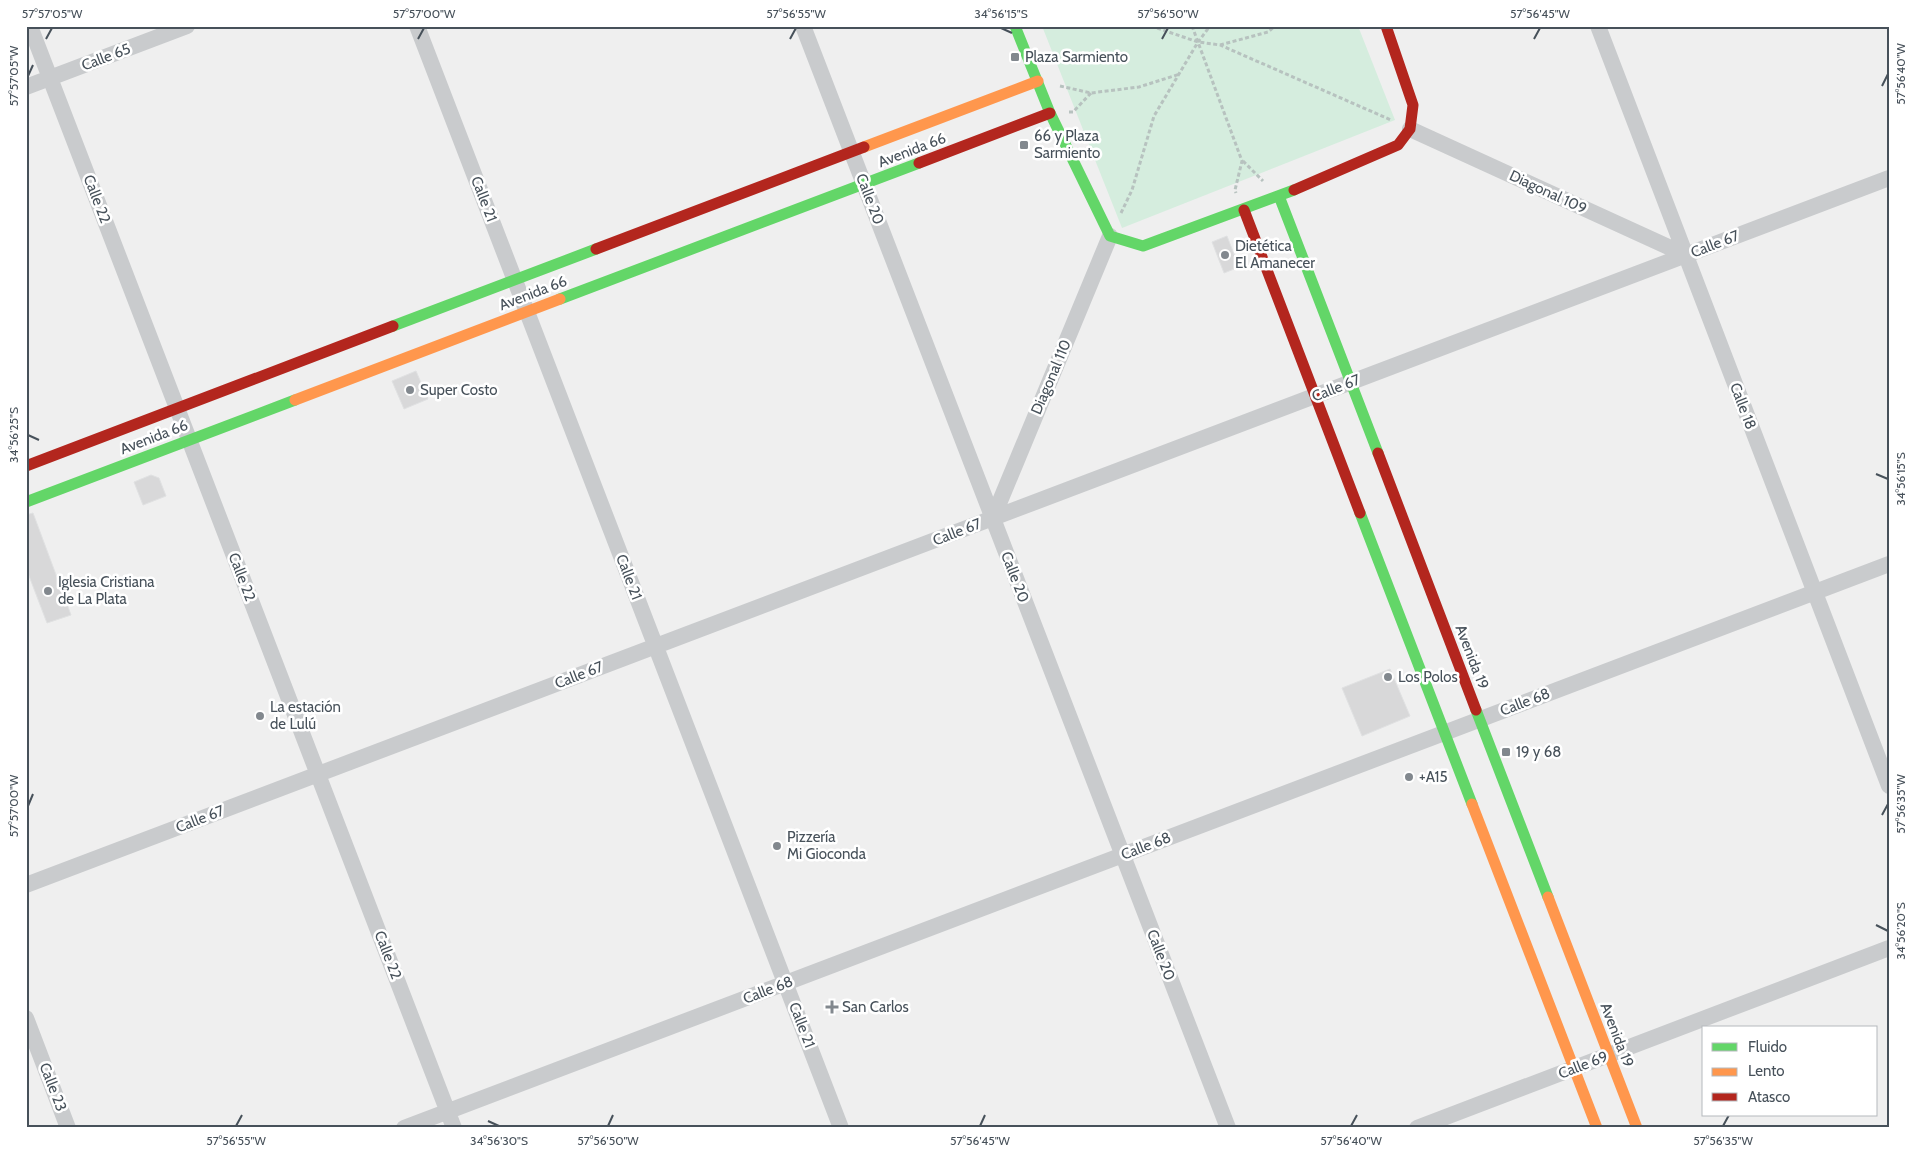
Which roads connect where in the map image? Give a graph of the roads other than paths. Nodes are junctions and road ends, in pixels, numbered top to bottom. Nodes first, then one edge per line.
1 (30, 26) edge
2 (187, 26) edge
3 (417, 26) edge
4 (803, 26) edge
5 (1015, 26) edge
6 (1386, 26) edge
7 (1598, 26) edge
8 (50, 78) junction
9 (1038, 81) junction
10 (26, 87) edge
11 (1050, 113) junction
12 (1410, 129) junction
13 (852, 152) junction
14 (1889, 178) edge
15 (864, 184) junction
16 (1279, 196) junction
17 (1244, 210) junction
18 (1110, 236) junction
19 (1686, 255) junction
20 (515, 280) junction
21 (527, 312) junction
22 (1350, 382) junction
23 (1316, 395) junction
24 (177, 408) junction
25 (189, 440) junction
26 (26, 466) edge
27 (26, 502) edge
28 (993, 518) junction
29 (1889, 564) edge
30 (1815, 592) junction
31 (656, 646) junction
32 (1480, 719) junction
33 (1445, 732) junction
34 (318, 774) junction
35 (1889, 786) edge
36 (1122, 855) junction
37 (26, 886) edge
38 (1889, 948) edge
39 (785, 983) junction
40 (26, 1018) edge
41 (1609, 1055) junction
42 (1574, 1068) junction
43 (448, 1111) junction
44 (68, 1128) edge
45 (404, 1128) edge
46 (454, 1128) edge
47 (841, 1128) edge
48 (1228, 1128) edge
49 (1417, 1128) edge
50 (1598, 1128) edge
51 (1637, 1128) edge

1 - 8 street, Calle 22
2 - 8 street, Calle 65
3 - 20 street, Calle 21
4 - 13 street, Calle 20
5 - 9 main road
6 - 12 main road
7 - 19 street, Calle 18
8 - 10 street, Calle 65
8 - 24 street, Calle 22
9 - 11 main road
9 - 13 main road, Avenida 66
11 - 15 main road, Avenida 66
11 - 18 main road
12 - 16 main road
12 - 19 street, Diagonal 109
13 - 15 street, Calle 20
13 - 20 main road, Avenida 66
14 - 19 street, Calle 67
15 - 21 main road, Avenida 66
15 - 28 street, Calle 20
16 - 17 main road
16 - 22 main road, Avenida 19
17 - 18 main road
17 - 23 main road
18 - 28 street, Diagonal 110
19 - 22 street, Calle 67
19 - 30 street, Calle 18
20 - 21 street, Calle 21
20 - 24 main road, Avenida 66
21 - 25 main road, Avenida 66
21 - 31 street, Calle 21
22 - 23 street, Calle 67
22 - 32 main road, Avenida 19
23 - 28 street, Calle 67
23 - 33 main road
24 - 25 street, Calle 22
24 - 26 main road, Avenida 66
25 - 27 main road, Avenida 66
25 - 34 street, Calle 22
28 - 31 street, Calle 67
28 - 36 street, Calle 20
29 - 30 street, Calle 68
30 - 32 street, Calle 68
30 - 35 street, Calle 18
31 - 34 street, Calle 67
31 - 39 street, Calle 21
32 - 33 street, Calle 68
32 - 41 main road, Avenida 19
33 - 36 street, Calle 68
33 - 42 main road
34 - 37 street, Calle 67
34 - 43 street, Calle 22
36 - 39 street, Calle 68
36 - 48 street, Calle 20
38 - 41 street, Calle 69
39 - 43 street, Calle 68
39 - 47 street, Calle 21
40 - 44 street, Calle 23
41 - 42 street, Calle 69
41 - 51 main road, Avenida 19
42 - 49 street, Calle 69
42 - 50 main road
43 - 45 street, Calle 68
43 - 46 street, Calle 22

